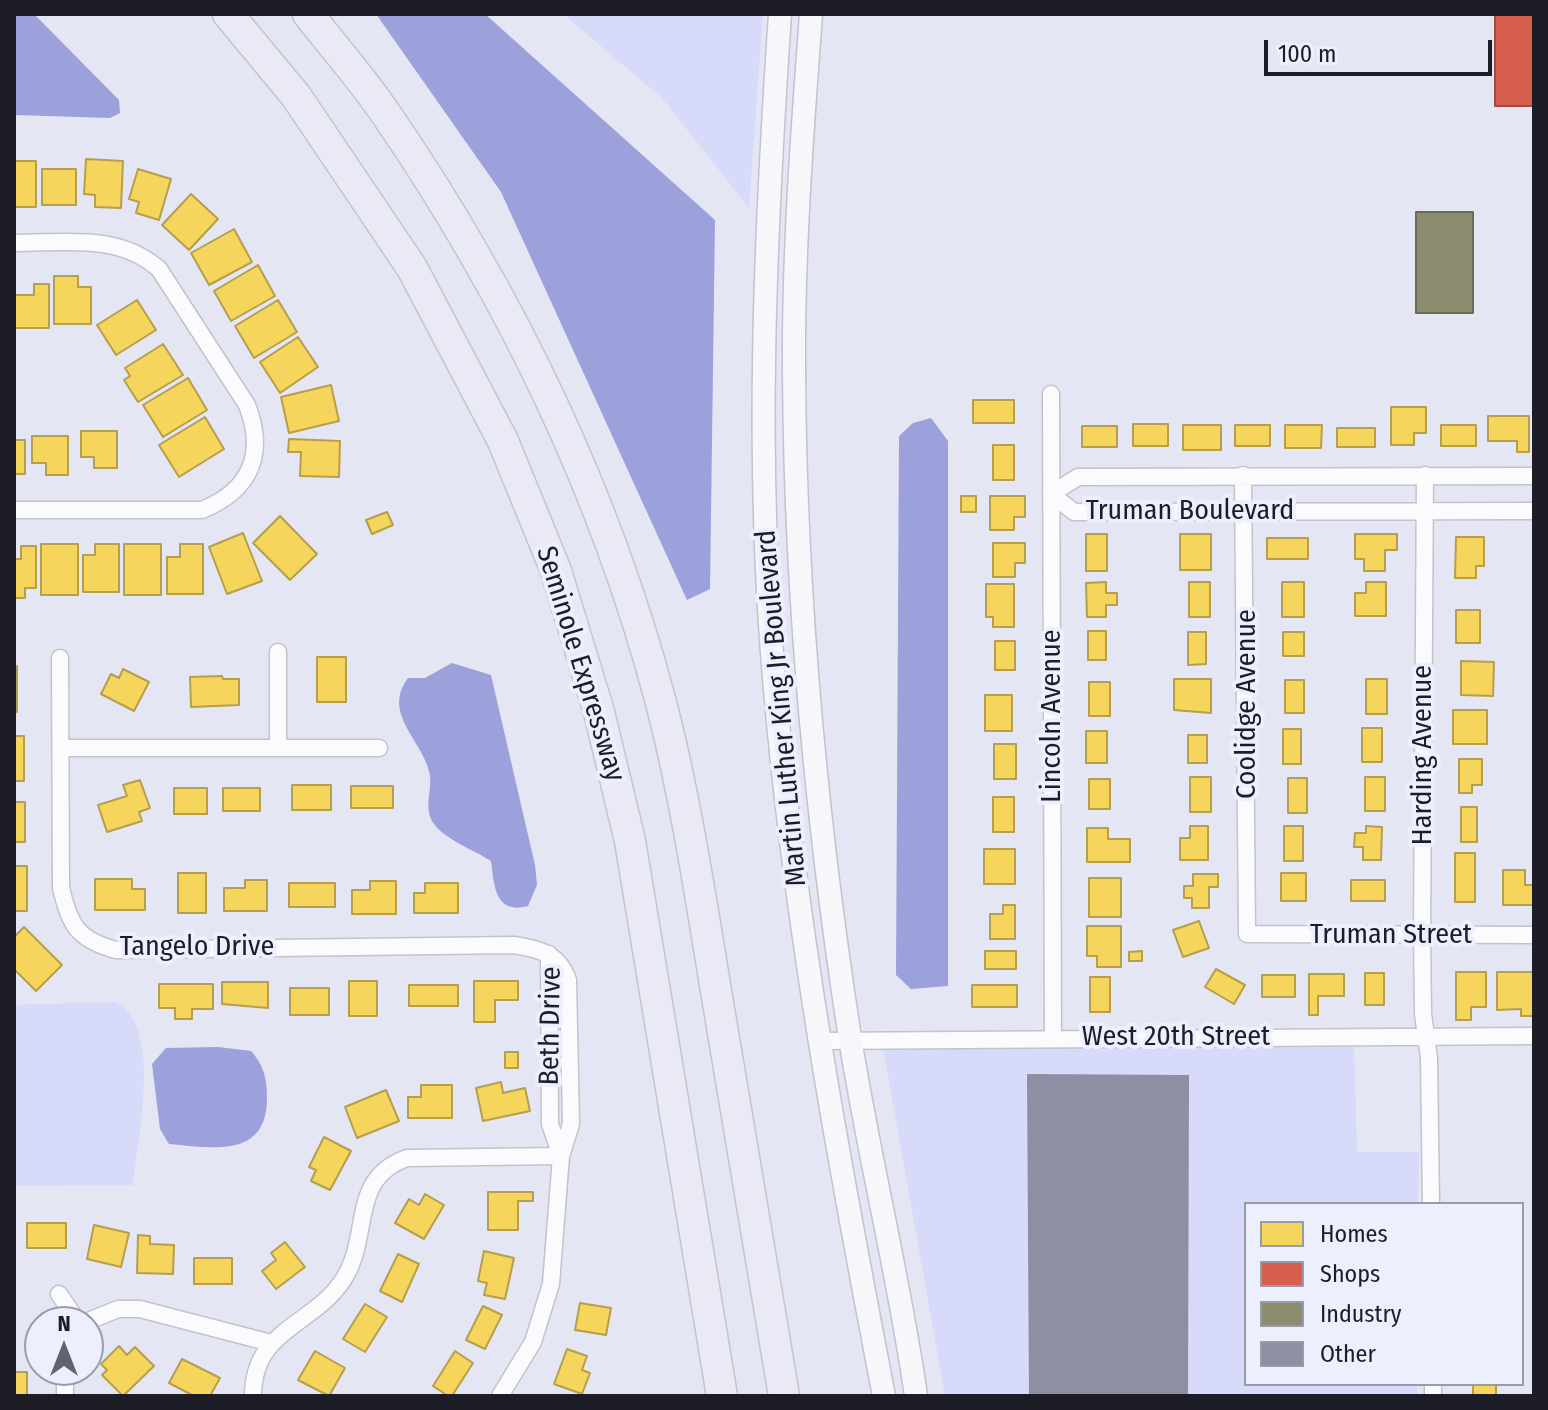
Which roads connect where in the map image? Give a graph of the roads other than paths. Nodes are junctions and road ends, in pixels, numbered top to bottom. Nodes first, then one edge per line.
1 (228, 14) edge
2 (308, 14) edge
3 (779, 20) edge
4 (810, 21) edge
5 (14, 243) edge
6 (1051, 394) dead end
7 (1243, 475) junction
8 (1425, 475) junction
9 (1534, 476) edge
10 (1051, 494) junction
11 (14, 510) edge
12 (1246, 511) junction
13 (1534, 511) edge
14 (1424, 514) junction
15 (278, 652) dead end
16 (60, 658) dead end
17 (61, 748) junction
18 (278, 748) junction
19 (379, 748) dead end
20 (1247, 934) joint
21 (1422, 935) junction
22 (1534, 935) edge
23 (549, 954) joint
24 (1426, 1036) junction
25 (1534, 1036) edge
26 (1053, 1038) junction
27 (850, 1039) junction
28 (818, 1041) junction
29 (561, 1156) junction
30 (1431, 1202) edge
31 (59, 1294) dead end
32 (67, 1306) edge
33 (104, 1315) edge
34 (271, 1343) junction
35 (253, 1396) edge
36 (500, 1396) edge
37 (722, 1396) edge
38 (784, 1396) edge
39 (884, 1396) edge
40 (916, 1396) edge

1 - 37 highway, Seminole Expressway
2 - 38 highway
3 - 4 main road
3 - 28 main road, Martin Luther King Jr Boulevard
4 - 27 main road, Martin Luther King Jr Boulevard
5 - 11 street
6 - 10 street, Lincoln Avenue
7 - 8 street, Truman Boulevard
7 - 10 street, Truman Boulevard
7 - 12 street, Coolidge Avenue
8 - 9 street, Truman Boulevard
8 - 14 street, Harding Avenue
10 - 12 street, Truman Boulevard
10 - 26 street, Lincoln Avenue
12 - 14 street, Truman Boulevard
12 - 20 street, Coolidge Avenue
13 - 14 street, Truman Boulevard
14 - 21 street, Harding Avenue
15 - 18 street
16 - 17 street, Tangelo Drive
17 - 18 street
17 - 23 street, Tangelo Drive
18 - 19 street
20 - 21 street, Truman Street
21 - 22 street, Truman Street
21 - 24 street, Harding Avenue
23 - 29 street, Beth Drive
24 - 25 street, West 20th Street
24 - 26 street, West 20th Street
24 - 30 street, Harding Avenue
26 - 27 street, West 20th Street
27 - 28 street, West 20th Street
27 - 40 main road, Martin Luther King Jr Boulevard
28 - 39 main road, Martin Luther King Jr Boulevard
29 - 34 street
29 - 36 street, Beth Drive
31 - 32 street
33 - 34 street
34 - 35 street

